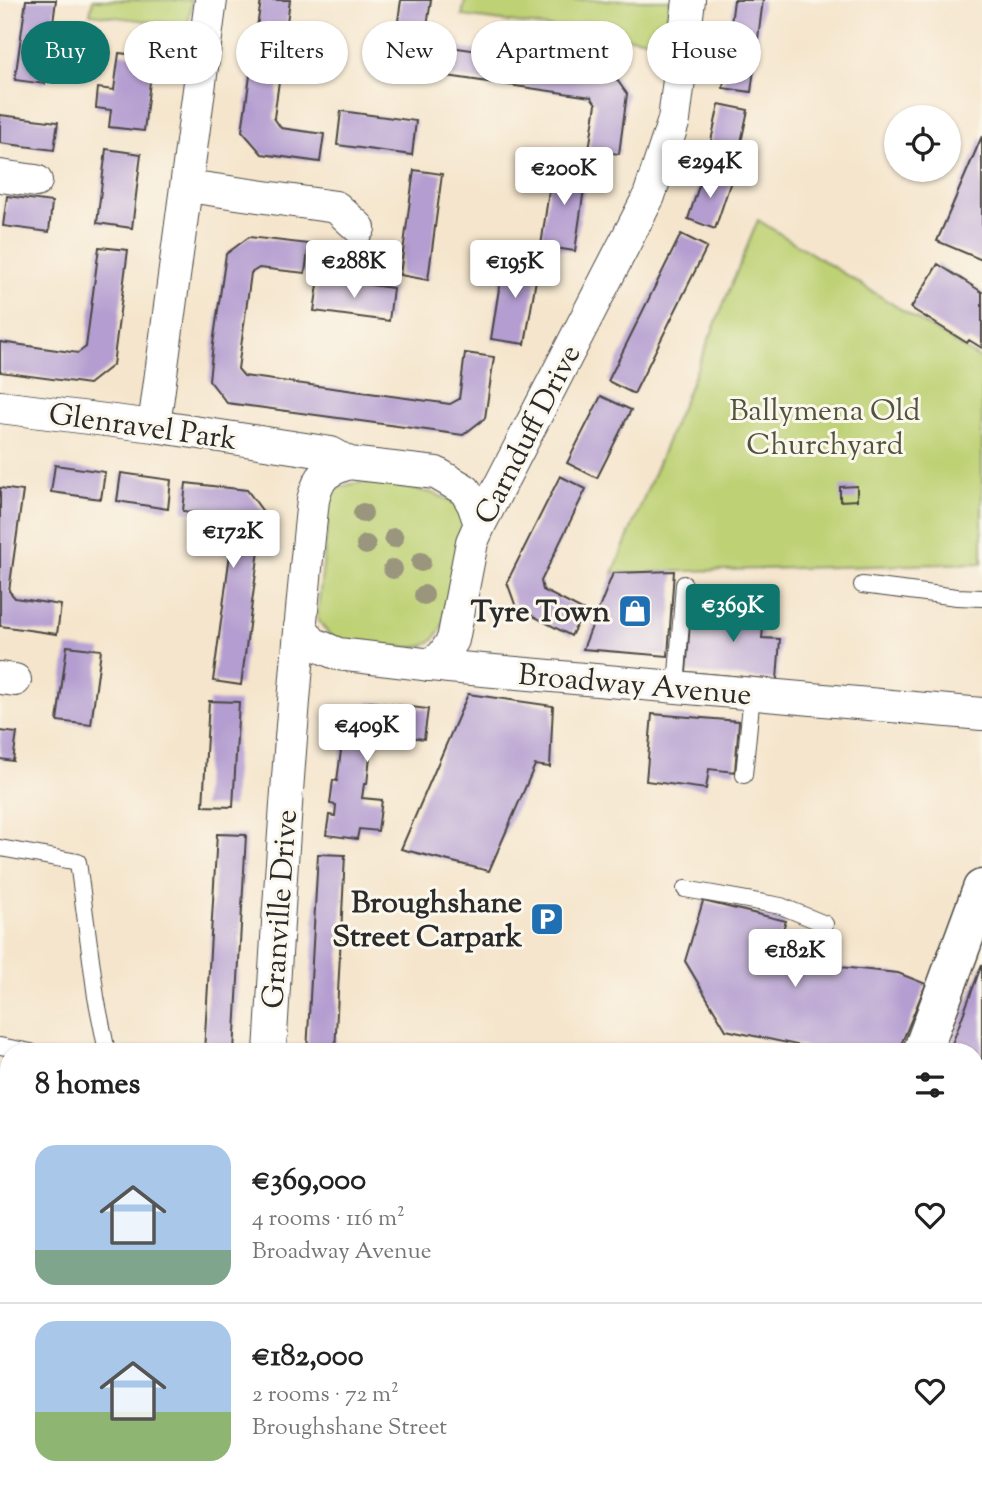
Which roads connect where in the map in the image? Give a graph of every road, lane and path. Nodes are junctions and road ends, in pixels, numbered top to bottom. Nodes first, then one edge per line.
1 (211, 0) edge
2 (689, 0) edge
3 (0, 177) edge
4 (36, 181) dead end
5 (187, 186) junction
6 (359, 228) dead end
7 (0, 407) edge
8 (153, 426) junction
9 (286, 446) junction
10 (349, 463) junction
11 (318, 482) junction
12 (480, 524) junction
13 (684, 584) dead end
14 (862, 585) dead end
15 (982, 598) edge
16 (300, 626) junction
17 (338, 654) junction
18 (428, 665) junction
19 (295, 684) junction
20 (676, 687) junction
21 (752, 694) junction
22 (982, 714) edge
23 (744, 775) dead end
24 (0, 848) edge
25 (685, 889) dead end
26 (982, 889) edge
27 (825, 924) dead end
28 (105, 1043) edge
29 (271, 1043) edge
30 (925, 1043) edge

1 - 5 street
2 - 12 street, Carnduff Drive
3 - 4 street
5 - 6 street
5 - 8 street
7 - 8 street, Glenravel Park
8 - 9 street, Glenravel Park
9 - 10 street, Glenravel Park
9 - 11 street
10 - 11 street
10 - 12 street, Glenravel Park
11 - 16 street, Granville Drive
12 - 18 street, Carnduff Drive
13 - 20 lane
14 - 15 lane
16 - 17 street, Broadway Avenue
16 - 19 street, Granville Drive
17 - 18 street, Broadway Avenue
17 - 19 street
18 - 20 street, Broadway Avenue
19 - 29 street, Granville Drive
20 - 21 street, Broadway Avenue
21 - 22 street, Broadway Avenue
21 - 23 lane
24 - 28 lane
25 - 27 lane
26 - 30 street

